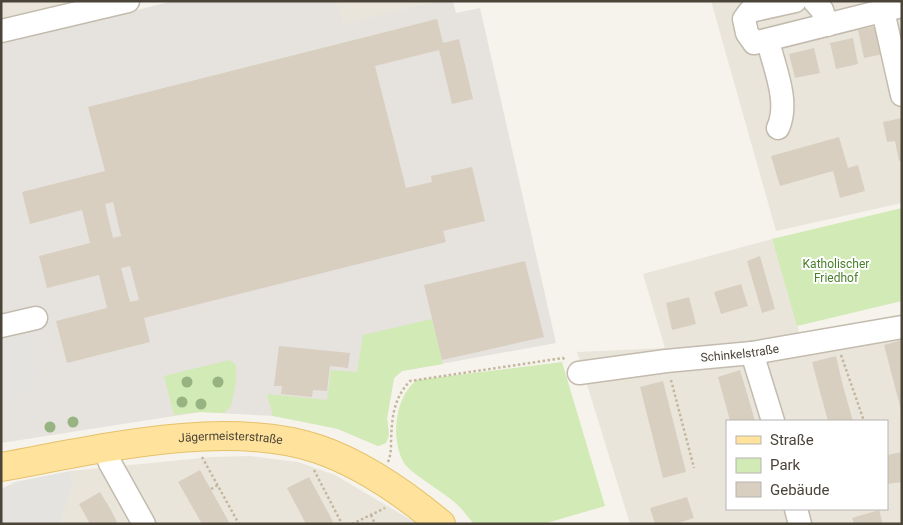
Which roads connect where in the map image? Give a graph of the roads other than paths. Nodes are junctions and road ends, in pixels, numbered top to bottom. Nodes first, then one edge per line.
1 (128, 1) edge
2 (795, 1) edge
3 (814, 1) edge
4 (892, 8) edge
5 (828, 25) junction
6 (1, 31) edge
7 (768, 41) junction
8 (902, 95) edge
9 (778, 128) dead end
10 (36, 318) dead end
11 (1, 326) edge
12 (902, 327) edge
13 (752, 353) junction
14 (579, 373) road end
15 (773, 420) edge
16 (105, 449) junction
17 (1, 467) edge
18 (796, 510) edge
19 (144, 524) edge
20 (441, 524) edge
21 (800, 524) edge

1 - 6 street
2 - 7 street
3 - 5 street
4 - 5 street
4 - 8 street
5 - 7 street
7 - 9 street
10 - 11 street
12 - 13 street, Schinkelstraße
13 - 14 street, Schinkelstraße
13 - 15 street
16 - 17 main road, Jägermeisterstraße
16 - 19 street
16 - 20 main road, Jägermeisterstraße
18 - 21 street

